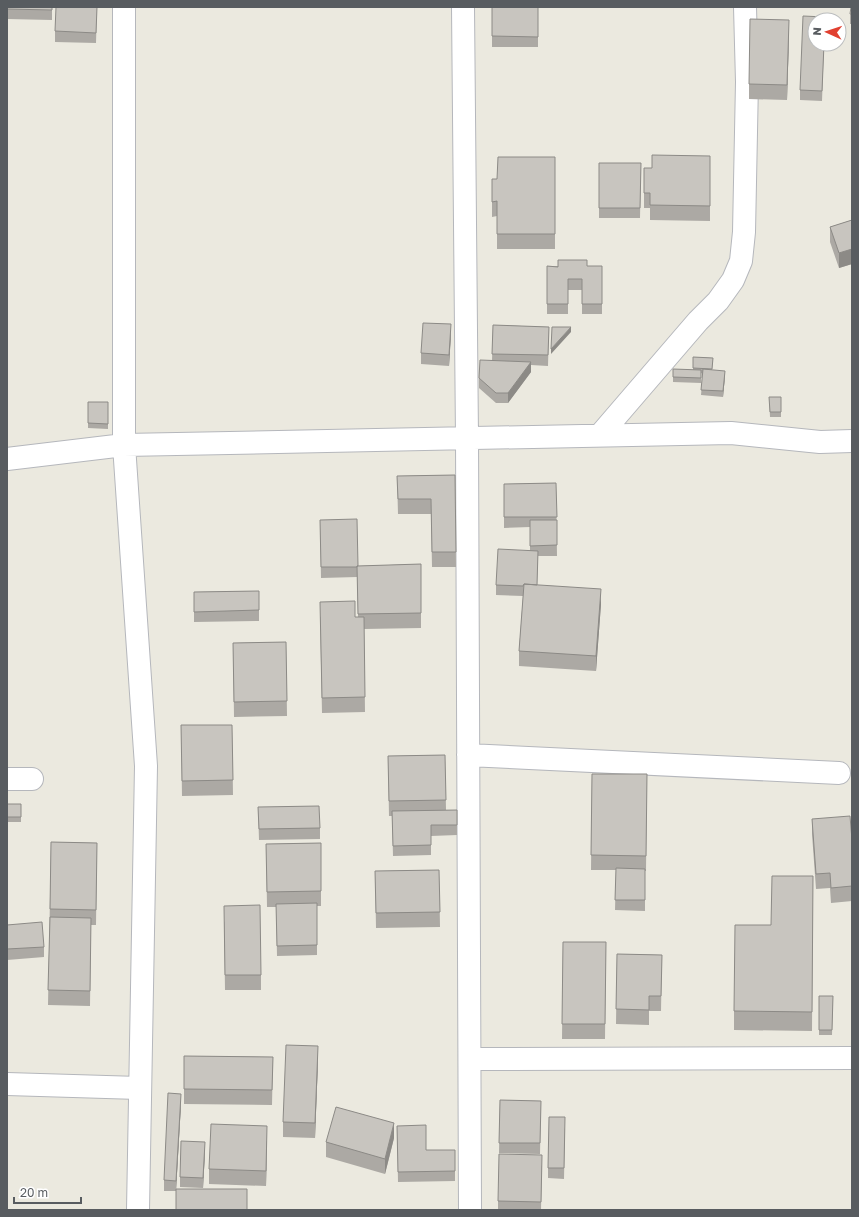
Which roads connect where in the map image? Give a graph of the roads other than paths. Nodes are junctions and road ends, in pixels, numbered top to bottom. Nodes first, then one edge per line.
1 (124, 7) edge
2 (463, 7) edge
3 (745, 7) edge
4 (600, 435) junction
5 (467, 438) junction
6 (852, 441) edge
7 (124, 445) junction
8 (7, 459) edge
9 (468, 755) junction
10 (839, 773) dead end
11 (7, 779) edge
12 (32, 779) dead end
13 (852, 1058) edge
14 (470, 1059) junction
15 (7, 1084) edge
16 (139, 1088) junction
17 (138, 1210) edge
18 (470, 1210) edge

1 - 7 street
2 - 5 street
3 - 4 street
4 - 5 street
4 - 6 street
5 - 7 street
5 - 9 street
7 - 8 street
7 - 16 street
9 - 10 street
9 - 14 street
11 - 12 street
13 - 14 street
14 - 18 street
15 - 16 street
16 - 17 street

